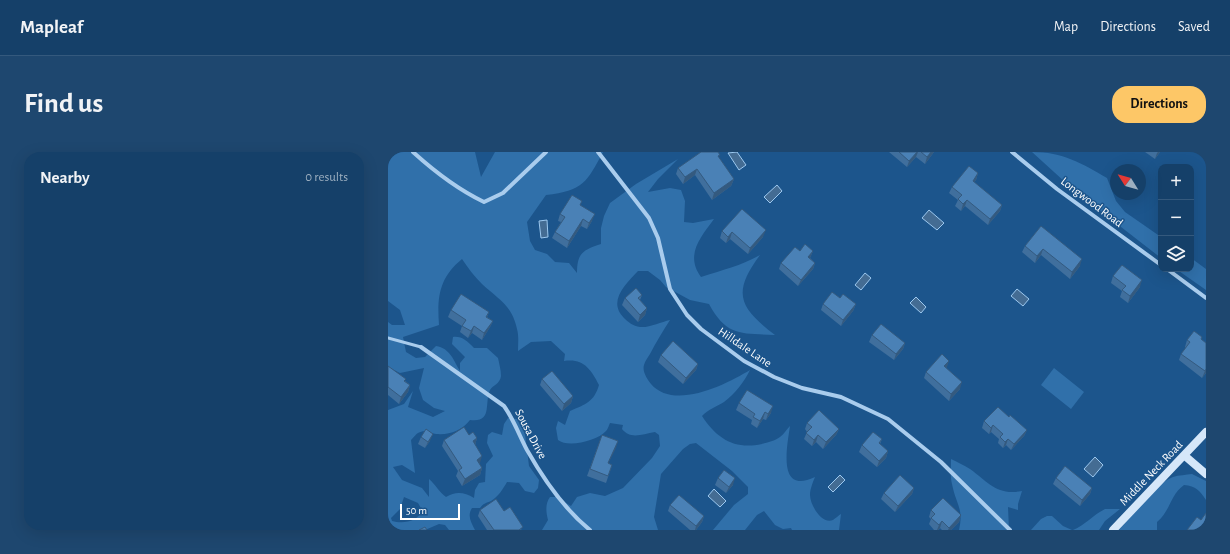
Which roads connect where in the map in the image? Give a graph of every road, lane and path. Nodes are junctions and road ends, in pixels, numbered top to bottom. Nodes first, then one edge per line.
1 (413, 152) edge
2 (546, 152) edge
3 (598, 152) edge
4 (1012, 152) edge
5 (1158, 263) edge
6 (1171, 272) edge
7 (1206, 298) edge
8 (388, 338) edge
9 (421, 347) joint
10 (1206, 432) edge
11 (1185, 456) junction
12 (1206, 474) edge
13 (590, 530) edge
14 (1010, 530) edge
15 (1113, 530) edge

1 - 2 street
3 - 14 street, Hilldale Lane
4 - 5 street, Longwood Road
6 - 7 street
8 - 9 lane
9 - 13 street, Sousa Drive
10 - 11 main road, Middle Neck Road
11 - 12 main road
11 - 15 main road, Middle Neck Road

